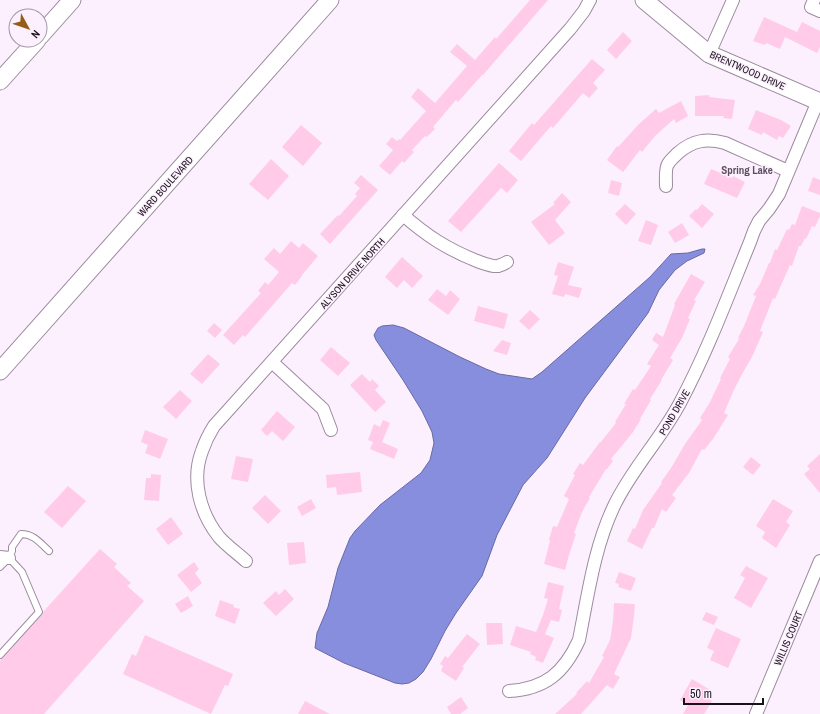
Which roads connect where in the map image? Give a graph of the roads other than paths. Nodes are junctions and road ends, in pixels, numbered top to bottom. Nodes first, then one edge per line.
1 (72, 0) edge
2 (330, 0) edge
3 (590, 0) edge
4 (644, 0) edge
5 (733, 0) edge
6 (814, 0) edge
7 (820, 11) edge
8 (48, 27) edge
9 (29, 48) edge
10 (709, 54) junction
11 (4, 75) edge
12 (819, 102) edge
13 (788, 171) junction
14 (666, 186) dead end
15 (403, 215) junction
16 (507, 262) dead end
17 (272, 362) junction
18 (0, 371) edge
19 (331, 430) dead end
20 (49, 551) dead end
21 (4, 557) edge
22 (246, 561) dead end
23 (820, 561) edge
24 (0, 567) edge
25 (0, 655) edge
26 (509, 691) dead end
27 (756, 714) edge

1 - 8 main road
2 - 18 main road, WARD BOULEVARD
3 - 15 street, ALYSON DRIVE NORTH
4 - 10 main road, BRENTWOOD DRIVE
5 - 10 street
6 - 7 street
9 - 11 main road
10 - 12 main road, BRENTWOOD DRIVE
12 - 13 street, POND DRIVE
13 - 14 street
13 - 26 street, POND DRIVE
15 - 16 street
15 - 17 street, ALYSON DRIVE NORTH
17 - 19 street
17 - 22 street, ALYSON DRIVE NORTH
20 - 21 lane
21 - 24 lane
21 - 25 lane
23 - 27 street, WILLIS COURT

